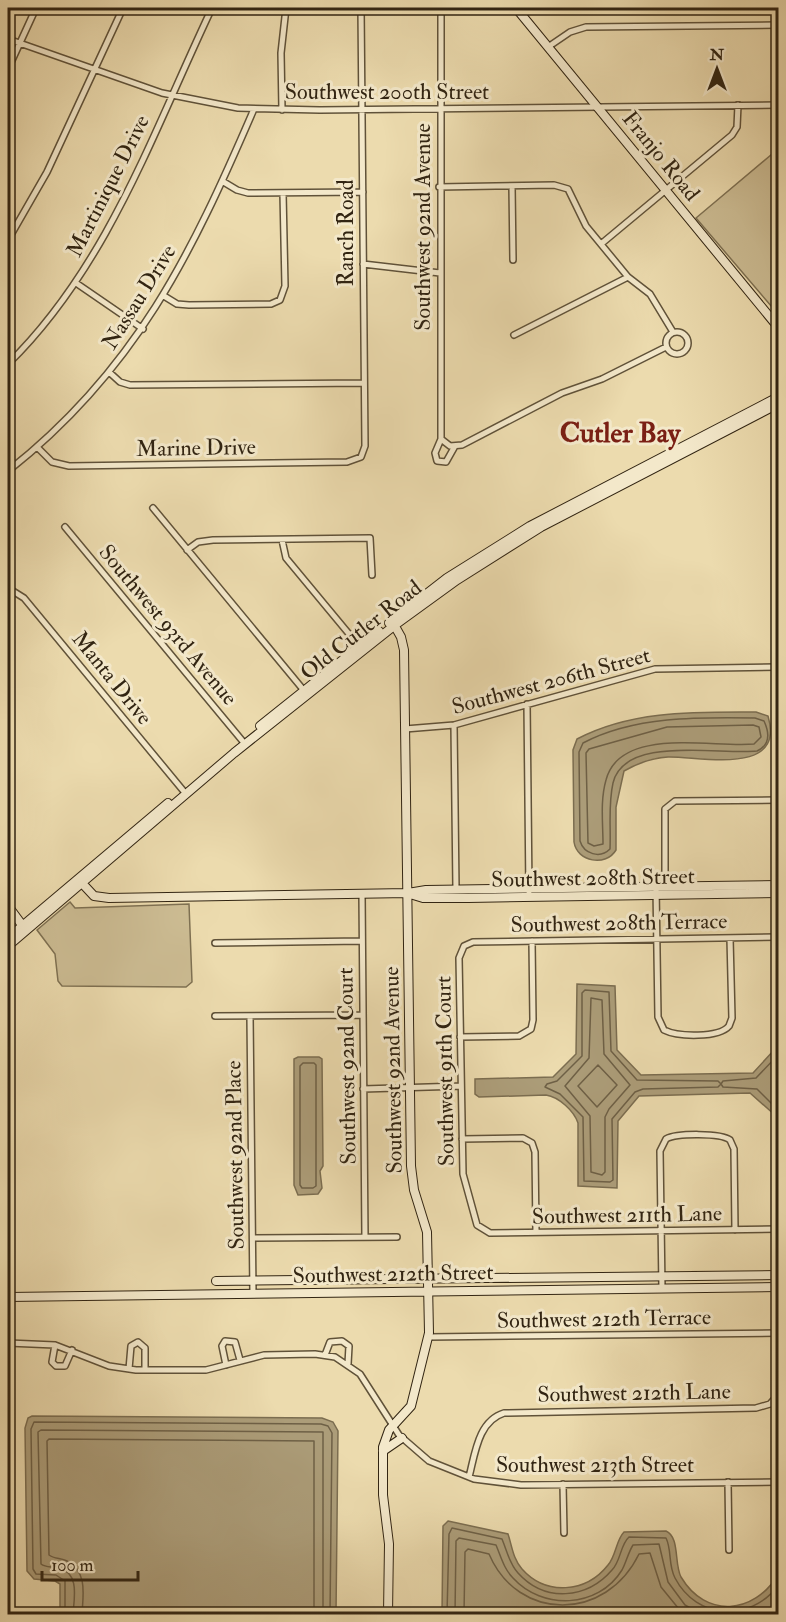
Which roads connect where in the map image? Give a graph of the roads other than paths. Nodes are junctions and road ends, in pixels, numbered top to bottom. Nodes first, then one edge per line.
1 (36, 8) edge
2 (123, 8) edge
3 (212, 8) edge
4 (286, 8) edge
5 (361, 8) edge
6 (441, 8) edge
7 (516, 8) edge
8 (778, 25) edge
9 (8, 39) edge
10 (19, 43) junction
11 (548, 47) junction
12 (8, 69) edge
13 (94, 70) junction
14 (171, 96) junction
15 (738, 105) junction
16 (778, 105) edge
17 (597, 106) junction
18 (441, 108) junction
19 (254, 109) junction
20 (362, 109) junction
21 (282, 110) junction
22 (222, 181) junction
23 (512, 186) junction
24 (439, 187) junction
25 (666, 190) junction
26 (363, 192) junction
27 (283, 193) junction
28 (8, 240) edge
29 (601, 244) junction
30 (513, 260) dead end
31 (363, 264) junction
32 (440, 273) junction
33 (628, 277) junction
34 (76, 283) junction
35 (164, 296) junction
36 (778, 327) edge
37 (143, 329) junction
38 (673, 332) junction
39 (514, 335) dead end
40 (666, 347) junction
41 (8, 364) edge
42 (109, 372) junction
43 (364, 383) junction
44 (778, 398) edge
45 (778, 404) edge
46 (742, 420) junction
47 (443, 442) junction
48 (455, 446) junction
49 (37, 447) junction
50 (361, 457) joint
51 (8, 471) edge
52 (629, 478) junction
53 (565, 507) junction
54 (153, 508) dead end
55 (559, 518) junction
56 (65, 526) dead end
57 (282, 540) junction
58 (501, 547) junction
59 (187, 550) junction
60 (372, 575) dead end
61 (8, 588) edge
62 (393, 623) junction
63 (359, 646) junction
64 (778, 667) edge
65 (305, 692) junction
66 (527, 704) junction
67 (454, 725) junction
68 (405, 729) junction
69 (244, 742) junction
70 (185, 793) junction
71 (778, 800) edge
72 (665, 872) junction
73 (79, 880) junction
74 (778, 885) edge
75 (673, 887) junction
76 (456, 889) junction
77 (656, 891) junction
78 (408, 893) junction
79 (529, 893) junction
80 (778, 893) edge
81 (362, 894) junction
82 (8, 906) edge
83 (24, 927) junction
84 (778, 937) edge
85 (8, 938) edge
86 (730, 938) junction
87 (657, 939) junction
88 (362, 941) junction
89 (532, 941) junction
90 (215, 943) dead end
91 (8, 946) edge
92 (462, 947) joint
93 (363, 1015) junction
94 (215, 1016) dead end
95 (250, 1016) junction
96 (460, 1037) junction
97 (461, 1086) junction
98 (411, 1088) junction
99 (363, 1089) junction
100 (462, 1139) junction
101 (478, 1227) joint
102 (778, 1229) edge
103 (735, 1230) junction
104 (662, 1231) junction
105 (536, 1232) junction
106 (365, 1237) junction
107 (397, 1237) dead end
108 (253, 1238) junction
109 (778, 1275) edge
110 (662, 1276) junction
111 (429, 1279) junction
112 (216, 1281) dead end
113 (253, 1281) junction
114 (778, 1287) edge
115 (662, 1289) junction
116 (429, 1292) junction
117 (253, 1294) junction
118 (8, 1297) edge
119 (778, 1333) edge
120 (429, 1337) junction
121 (8, 1343) edge
122 (55, 1345) junction
123 (72, 1350) junction
124 (325, 1355) junction
125 (240, 1360) junction
126 (348, 1364) junction
127 (226, 1365) junction
128 (129, 1369) junction
129 (145, 1370) junction
130 (778, 1395) edge
131 (393, 1426) junction
132 (402, 1438) junction
133 (383, 1451) junction
134 (469, 1477) junction
135 (728, 1482) junction
136 (778, 1482) edge
137 (563, 1484) junction
138 (564, 1533) dead end
139 (729, 1550) dead end
140 (388, 1614) edge

1 - 10 street
2 - 13 street
3 - 14 street, Martinique Drive
4 - 21 street
5 - 20 street, Ranch Road
6 - 18 street, Southwest 92nd Avenue
7 - 11 street, Franjo Road
8 - 11 street
9 - 10 street, Southwest 200th Street
10 - 12 street
10 - 13 street, Southwest 200th Street
11 - 17 street, Franjo Road
13 - 14 street, Southwest 200th Street
13 - 28 street
14 - 19 street, Southwest 200th Street
14 - 34 street, Martinique Drive
15 - 16 street, Southwest 200th Street
15 - 17 street, Southwest 200th Street
15 - 25 street
17 - 18 street, Southwest 200th Street
17 - 25 street, Franjo Road
18 - 20 street, Southwest 200th Street
18 - 24 street, Southwest 92nd Avenue
19 - 21 street, Southwest 200th Street
19 - 22 street, Nassau Drive
20 - 21 street, Southwest 200th Street
20 - 26 street, Ranch Road
22 - 27 street
22 - 35 street, Nassau Drive
23 - 24 street
23 - 29 street
23 - 30 street
24 - 32 street, Southwest 92nd Avenue
25 - 29 street
25 - 36 street, Franjo Road
26 - 27 street
26 - 31 street, Ranch Road
27 - 35 street
29 - 33 street
31 - 32 street
31 - 43 street, Ranch Road
32 - 47 street, Southwest 92nd Avenue
33 - 38 street
33 - 39 street
34 - 37 street
34 - 41 street, Martinique Drive
35 - 37 street, Nassau Drive
37 - 42 street, Nassau Drive
38 - 40 street
38 - 40 street
40 - 48 street
42 - 43 street
42 - 49 street, Nassau Drive
43 - 50 street, Ranch Road
44 - 46 street, Old Cutler Road
45 - 46 street, Old Cutler Road
46 - 52 street, Old Cutler Road
47 - 48 street
47 - 48 street, Southwest 92nd Avenue
49 - 50 street, Marine Drive
49 - 51 street, Nassau Drive
52 - 53 street, Old Cutler Road
52 - 55 street, Old Cutler Road
53 - 55 street
53 - 58 street, Old Cutler Road
54 - 59 street
55 - 58 street, Old Cutler Road
56 - 69 street, Southwest 93rd Avenue
57 - 59 street
57 - 60 street
57 - 63 street
58 - 62 street, Old Cutler Road
59 - 65 street
61 - 70 street, Manta Drive
62 - 63 street, Old Cutler Road
62 - 65 street, Old Cutler Road
62 - 68 street, Southwest 92nd Avenue
63 - 65 street, Old Cutler Road
64 - 66 street, Southwest 206th Street
65 - 69 street, Old Cutler Road
66 - 67 street, Southwest 206th Street
66 - 79 street
67 - 68 street, Southwest 206th Street
67 - 76 street
68 - 78 street, Southwest 92nd Avenue
69 - 70 street, Old Cutler Road
70 - 73 street, Old Cutler Road
71 - 72 street
72 - 75 street
72 - 77 street
73 - 81 street, Southwest 208th Street
73 - 83 street, Old Cutler Road
74 - 75 street, Southwest 208th Street
75 - 77 street, Southwest 208th Street
76 - 78 street, Southwest 208th Street
76 - 79 street, Southwest 208th Street
77 - 79 street, Southwest 208th Street
77 - 80 street, Southwest 208th Street
77 - 87 street
78 - 79 street, Southwest 208th Street
78 - 81 street, Southwest 208th Street
78 - 98 street, Southwest 92nd Avenue
81 - 88 street, Southwest 92nd Court
82 - 83 street
83 - 85 street, Old Cutler Road
83 - 91 street, Old Cutler Road
84 - 86 street, Southwest 208th Terrace
86 - 87 street, Southwest 208th Terrace
86 - 87 street
87 - 89 street, Southwest 208th Terrace
88 - 90 street
88 - 93 street, Southwest 92nd Court
89 - 92 street, Southwest 208th Terrace
89 - 96 street
92 - 96 street, Southwest 91th Court
93 - 95 street
93 - 99 street, Southwest 92nd Court
94 - 95 street
95 - 108 street, Southwest 92nd Place
96 - 97 street, Southwest 91th Court
97 - 98 street
97 - 100 street, Southwest 91th Court
98 - 99 street
98 - 111 street, Southwest 92nd Avenue
99 - 106 street, Southwest 92nd Court
100 - 101 street, Southwest 91th Court
100 - 105 street
101 - 105 street, Southwest 211th Lane
102 - 103 street, Southwest 211th Lane
103 - 104 street, Southwest 211th Lane
103 - 104 street
104 - 105 street, Southwest 211th Lane
104 - 110 street
106 - 107 street
106 - 108 street
108 - 113 street, Southwest 92nd Place
109 - 110 street, Southwest 212th Street
110 - 111 street, Southwest 212th Street
110 - 115 street
111 - 113 street, Southwest 212th Street
111 - 116 street, Southwest 92nd Avenue
112 - 113 street, Southwest 212th Street
113 - 117 street, Southwest 92nd Place
114 - 115 street, Southwest 212th Street
115 - 116 street, Southwest 212th Street
116 - 117 street, Southwest 212th Street
116 - 120 street, Southwest 92nd Avenue
117 - 118 street, Southwest 212th Street
119 - 120 street, Southwest 212th Terrace
120 - 131 street, Southwest 92nd Avenue
121 - 122 street
122 - 123 street
122 - 123 street
123 - 128 street
124 - 125 street
124 - 126 street
124 - 126 street
125 - 127 street
125 - 127 street
126 - 131 street
127 - 129 street
128 - 129 street
128 - 129 street
130 - 134 street, Southwest 212th Lane
131 - 132 street, Southwest 213th Street
131 - 133 street, Southwest 92nd Avenue
132 - 133 street
132 - 134 street, Southwest 213th Street
133 - 140 street, Southwest 92nd Avenue
134 - 137 street, Southwest 213th Street
135 - 136 street, Southwest 213th Street
135 - 137 street, Southwest 213th Street
135 - 139 street
137 - 138 street

